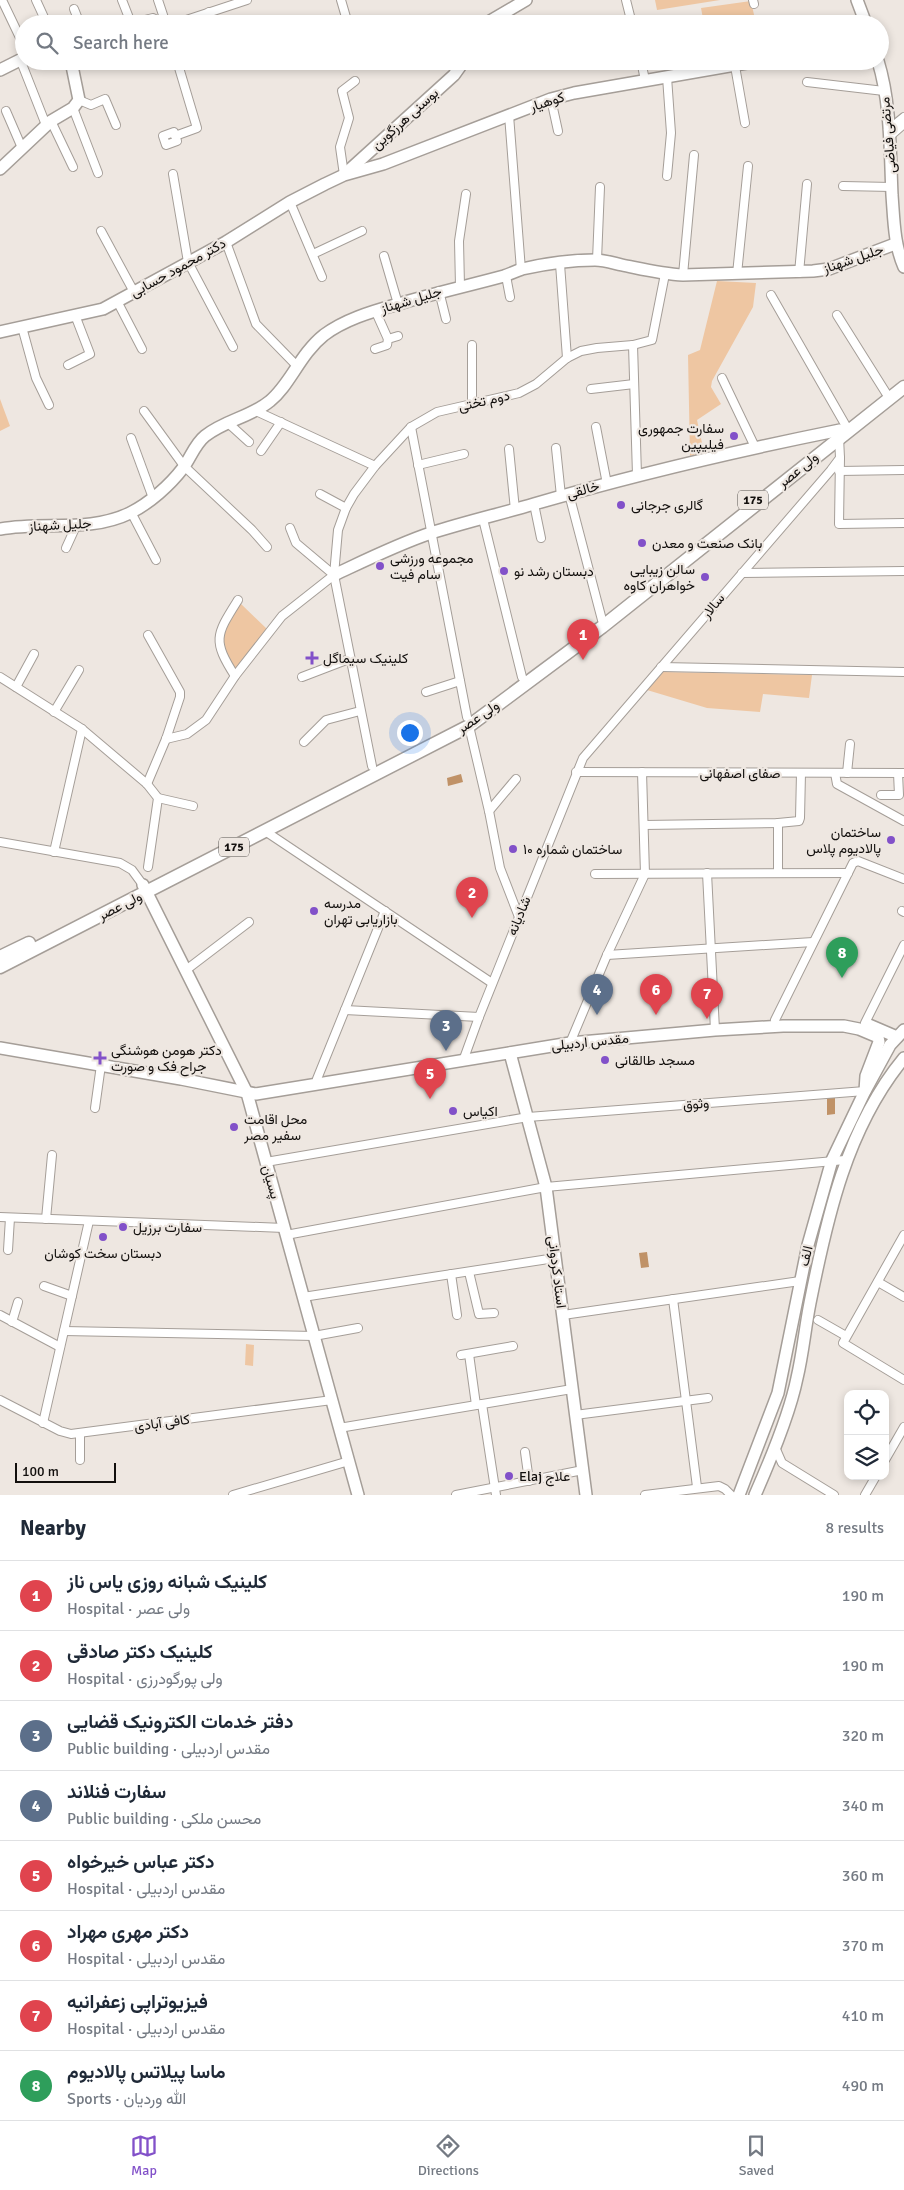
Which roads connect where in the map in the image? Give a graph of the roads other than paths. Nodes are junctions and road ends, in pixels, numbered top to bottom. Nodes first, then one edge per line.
1 (2, 0) edge
2 (36, 0) edge
3 (122, 0) edge
4 (158, 0) edge
5 (246, 0) edge
6 (341, 0) edge
7 (526, 0) edge
8 (626, 0) edge
9 (857, 0) edge
10 (74, 9) dead end
11 (209, 12) junction
12 (42, 15) edge
13 (76, 15) edge
14 (127, 15) edge
15 (162, 15) edge
16 (200, 15) edge
17 (210, 15) edge
18 (345, 15) edge
19 (500, 15) edge
20 (630, 15) edge
21 (863, 15) edge
22 (15, 27) edge
23 (15, 62) edge
24 (0, 70) edge
25 (27, 70) edge
26 (72, 70) edge
27 (180, 70) edge
28 (458, 70) edge
29 (643, 70) edge
30 (712, 70) edge
31 (736, 70) edge
32 (880, 70) edge
33 (667, 78) junction
34 (645, 80) junction
35 (355, 81) dead end
36 (807, 82) dead end
37 (884, 91) junction
38 (551, 99) junction
39 (76, 104) junction
40 (6, 111) dead end
41 (509, 115) junction
42 (904, 117) edge
43 (48, 123) junction
44 (745, 123) dead end
45 (904, 124) edge
46 (116, 125) dead end
47 (558, 131) dead end
48 (889, 134) junction
49 (176, 136) dead end
50 (386, 137) junction
51 (22, 148) junction
52 (694, 155) dead end
53 (398, 158) junction
54 (748, 166) dead end
55 (73, 167) dead end
56 (0, 169) edge
57 (98, 173) dead end
58 (173, 174) dead end
59 (344, 175) junction
60 (667, 176) dead end
61 (807, 184) dead end
62 (843, 186) dead end
63 (600, 187) dead end
64 (892, 187) junction
65 (466, 194) dead end
66 (290, 202) junction
67 (102, 231) dead end
68 (362, 231) dead end
69 (226, 242) junction
70 (896, 244) junction
71 (313, 254) junction
72 (384, 256) dead end
73 (596, 260) junction
74 (188, 262) junction
75 (560, 264) junction
76 (904, 267) edge
77 (521, 270) junction
78 (799, 272) junction
79 (665, 274) junction
80 (737, 274) junction
81 (683, 275) junction
82 (506, 276) junction
83 (322, 277) dead end
84 (460, 286) junction
85 (439, 291) junction
86 (134, 292) junction
87 (771, 295) dead end
88 (510, 297) dead end
89 (117, 301) junction
90 (398, 304) junction
91 (375, 310) junction
92 (75, 315) junction
93 (837, 315) dead end
94 (446, 320) dead end
95 (22, 327) junction
96 (0, 332) edge
97 (398, 336) dead end
98 (388, 340) junction
99 (472, 345) dead end
100 (633, 346) junction
101 (233, 347) dead end
102 (375, 348) dead end
103 (142, 349) dead end
104 (566, 358) junction
105 (68, 365) dead end
106 (296, 365) junction
107 (722, 378) dead end
108 (904, 379) edge
109 (634, 384) junction
110 (904, 387) edge
111 (591, 389) dead end
112 (886, 393) junction
113 (472, 403) junction
114 (49, 405) dead end
115 (256, 410) junction
116 (144, 411) dead end
117 (227, 422) junction
118 (281, 422) junction
119 (596, 426) dead end
120 (411, 428) junction
121 (842, 431) junction
122 (130, 438) dead end
123 (249, 442) dead end
124 (755, 447) junction
125 (509, 448) dead end
126 (556, 448) dead end
127 (261, 451) dead end
128 (464, 454) dead end
129 (840, 458) junction
130 (418, 465) junction
131 (184, 466) junction
132 (374, 466) junction
133 (904, 470) edge
134 (839, 471) junction
135 (637, 475) junction
136 (606, 484) junction
137 (320, 494) dead end
138 (565, 495) junction
139 (153, 498) junction
140 (534, 504) junction
141 (346, 508) junction
142 (515, 510) junction
143 (131, 512) junction
144 (483, 519) junction
145 (904, 522) edge
146 (76, 526) junction
147 (290, 528) dead end
148 (0, 529) edge
149 (431, 533) junction
150 (541, 538) dead end
151 (267, 547) dead end
152 (66, 548) dead end
153 (156, 560) dead end
154 (904, 571) edge
155 (742, 573) junction
156 (334, 575) junction
157 (238, 600) dead end
158 (602, 620) junction
159 (148, 635) dead end
160 (34, 654) dead end
161 (349, 660) junction
162 (661, 667) junction
163 (79, 670) dead end
164 (904, 672) edge
165 (235, 676) junction
166 (302, 677) dead end
167 (522, 677) junction
168 (0, 679) edge
169 (460, 681) junction
170 (16, 687) junction
171 (426, 692) dead end
172 (360, 710) junction
173 (54, 712) junction
174 (468, 722) junction
175 (82, 729) junction
176 (166, 739) junction
177 (304, 742) dead end
178 (850, 744) dead end
179 (372, 766) junction
180 (576, 772) junction
181 (642, 772) junction
182 (801, 773) junction
183 (835, 773) junction
184 (847, 773) junction
185 (901, 773) edge
186 (516, 779) dead end
187 (147, 784) junction
188 (881, 795) dead end
189 (158, 798) junction
190 (193, 806) dead end
191 (489, 810) junction
192 (904, 821) edge
193 (778, 823) junction
194 (644, 825) junction
195 (265, 831) junction
196 (0, 842) edge
197 (54, 852) junction
198 (148, 867) dead end
199 (708, 873) junction
200 (778, 873) junction
201 (848, 873) junction
202 (595, 874) dead end
203 (645, 874) junction
204 (904, 879) edge
205 (143, 884) junction
206 (384, 911) junction
207 (518, 917) junction
208 (249, 922) dead end
209 (813, 942) junction
210 (904, 945) edge
211 (711, 948) junction
212 (607, 955) junction
213 (0, 957) edge
214 (895, 963) junction
215 (904, 967) edge
216 (0, 968) edge
217 (186, 970) junction
218 (492, 983) junction
219 (345, 1010) junction
220 (478, 1017) junction
221 (775, 1020) junction
222 (865, 1023) junction
223 (715, 1027) junction
224 (900, 1033) edge
225 (572, 1040) junction
226 (0, 1048) edge
227 (510, 1051) junction
228 (230, 1058) junction
229 (464, 1058) junction
230 (904, 1058) edge
231 (101, 1065) junction
232 (317, 1082) junction
233 (212, 1085) junction
234 (865, 1091) junction
235 (247, 1093) junction
236 (95, 1108) dead end
237 (528, 1117) junction
238 (52, 1155) dead end
239 (832, 1160) junction
240 (845, 1160) junction
241 (266, 1162) junction
242 (546, 1187) junction
243 (0, 1217) edge
244 (10, 1218) junction
245 (46, 1219) junction
246 (89, 1221) junction
247 (285, 1232) junction
248 (904, 1235) edge
249 (8, 1250) dead end
250 (555, 1258) junction
251 (468, 1272) junction
252 (451, 1274) junction
253 (800, 1281) junction
254 (878, 1282) junction
255 (44, 1286) dead end
256 (72, 1296) junction
257 (904, 1297) edge
258 (303, 1298) junction
259 (673, 1300) junction
260 (18, 1302) dead end
261 (494, 1313) dead end
262 (0, 1315) edge
263 (457, 1315) dead end
264 (563, 1315) junction
265 (818, 1320) dead end
266 (12, 1322) junction
267 (358, 1328) dead end
268 (64, 1331) junction
269 (314, 1336) junction
270 (846, 1336) junction
271 (513, 1346) dead end
272 (60, 1347) junction
273 (904, 1380) edge
274 (572, 1389) junction
275 (708, 1398) dead end
276 (0, 1400) edge
277 (332, 1400) junction
278 (686, 1401) junction
279 (479, 1405) junction
280 (575, 1415) junction
281 (43, 1423) junction
282 (904, 1427) edge
283 (339, 1428) junction
284 (80, 1434) junction
285 (774, 1445) junction
286 (525, 1452) dead end
287 (889, 1453) edge
288 (80, 1460) dead end
289 (348, 1461) junction
290 (583, 1470) junction
291 (874, 1480) edge
292 (529, 1481) junction
293 (697, 1487) junction
294 (496, 1491) edge
295 (233, 1495) edge
296 (358, 1495) edge
297 (456, 1495) edge
298 (586, 1495) edge
299 (645, 1495) edge
300 (731, 1495) edge
301 (738, 1495) edge
302 (754, 1495) edge
303 (834, 1495) edge
304 (865, 1495) edge

1 - 22 street
2 - 12 street
3 - 14 street
4 - 15 street
5 - 11 street
6 - 18 street
7 - 19 street
8 - 20 street
9 - 21 street
10 - 13 street
11 - 16 street
11 - 17 street
23 - 24 street
25 - 43 street
26 - 39 street
27 - 49 street
28 - 50 street, بوسنی هرزگوین
29 - 34 street
30 - 33 street, کوهیار
31 - 44 street
32 - 37 street, مرتضی فیاضی
33 - 34 street, کوهیار
33 - 60 street
34 - 38 street, کوهیار
35 - 59 street
36 - 37 street
37 - 48 street, مرتضی فیاضی
38 - 41 street, کوهیار
38 - 47 street
39 - 43 street
39 - 46 street
39 - 57 street
40 - 51 street
41 - 53 street, کوهیار
41 - 77 street
42 - 48 street
43 - 51 street
43 - 55 street
45 - 48 street
48 - 64 street, مرتضی فیاضی
50 - 53 street
50 - 59 street, بوسنی هرزگوین
51 - 56 street
52 - 81 street
53 - 59 street, کوهیار
54 - 80 street
58 - 74 street
59 - 66 street, دکتر محمود حسابی
61 - 78 street
62 - 64 street
63 - 73 street
64 - 70 street, مرتضی فیاضی
65 - 84 street
66 - 69 street, دکتر محمود حسابی
66 - 71 street
67 - 86 street
68 - 71 street
69 - 74 street, دکتر محمود حسابی
69 - 106 street
70 - 76 street, مرتضی فیاضی
70 - 78 street, جلیل شهناز
71 - 83 street
72 - 90 street
73 - 75 street, جلیل شهناز
73 - 79 street, جلیل شهناز
74 - 86 street, دکتر محمود حسابی
74 - 101 street
75 - 77 street, جلیل شهناز
75 - 104 street
77 - 82 street, جلیل شهناز
78 - 80 street, جلیل شهناز
79 - 81 street, جلیل شهناز
79 - 100 street, دوم تختی
80 - 81 street, جلیل شهناز
82 - 84 street, جلیل شهناز
82 - 88 street
84 - 85 street, جلیل شهناز
85 - 90 street, جلیل شهناز
85 - 94 street
86 - 89 street, دکتر محمود حسابی
87 - 121 street
89 - 92 street, دکتر محمود حسابی
89 - 103 street
90 - 91 street, جلیل شهناز
91 - 98 street
91 - 106 street, جلیل شهناز
92 - 95 street, دکتر محمود حسابی
92 - 105 street
93 - 112 street
95 - 96 street, دکتر محمود حسابی
95 - 114 street
97 - 98 street
98 - 102 street
99 - 113 street
100 - 104 street, دوم تختی
100 - 109 street
104 - 113 street, دوم تختی
106 - 115 street, جلیل شهناز
107 - 124 street
108 - 112 main road, ولی عصر / 175
109 - 111 street
109 - 135 street
110 - 121 main road, ولی عصر / 175
112 - 121 main road, ولی عصر / 175
113 - 120 street, دوم تختی
115 - 117 street, جلیل شهناز
115 - 118 street
116 - 131 street
117 - 123 street
117 - 131 street, جلیل شهناز
118 - 127 street
118 - 132 street
119 - 136 street
120 - 130 street
120 - 132 street, دوم تختی
121 - 124 street, خالقی
121 - 129 street
121 - 158 main road, ولی عصر / 175
121 - 174 main road, ولی عصر / 175
122 - 139 street
124 - 135 street, خالقی
125 - 142 street
126 - 138 street
128 - 130 street
129 - 134 street
129 - 155 street, سالار
130 - 149 street
131 - 139 street, جلیل شهناز
131 - 151 street
132 - 141 street, دوم تختی
133 - 134 street
134 - 145 street
135 - 136 street, خالقی
136 - 138 street, خالقی
137 - 141 street
138 - 140 street, خالقی
138 - 158 street
139 - 143 street, جلیل شهناز
140 - 142 street, خالقی
140 - 150 street
141 - 156 street, دوم تختی
142 - 144 street, خالقی
143 - 146 street, جلیل شهناز
143 - 153 street
144 - 149 street, خالقی
144 - 167 street
146 - 148 street, جلیل شهناز
146 - 152 street
147 - 156 street
149 - 156 street, خالقی
149 - 169 street
154 - 155 street
155 - 162 street, سالار
156 - 161 street, دوم تختی
156 - 165 street
157 - 165 street
158 - 167 main road, ولی عصر / 175
159 - 176 street
160 - 170 street
161 - 166 street
161 - 172 street, دوم تختی
162 - 164 street
162 - 180 street, سالار
163 - 173 street
165 - 176 street
167 - 174 main road, ولی عصر / 175
168 - 170 street
169 - 171 street
169 - 174 street
170 - 173 street
172 - 177 street
172 - 179 street, دوم تختی
173 - 175 street
174 - 179 main road, ولی عصر / 175
174 - 191 street
174 - 195 main road, ولی عصر / 175
175 - 187 street
175 - 197 street
176 - 187 street
178 - 184 street
179 - 205 main road, ولی عصر / 175
180 - 181 street, صفای اصفهانی
180 - 207 street, شادیانه
181 - 182 street, صفای اصفهانی
181 - 194 street
182 - 183 street, صفای اصفهانی
182 - 193 street
183 - 184 street, صفای اصفهانی
183 - 192 street
184 - 185 street, صفای اصفهانی
185 - 188 street
186 - 191 street
187 - 189 street
189 - 190 street
189 - 198 street
191 - 207 street
193 - 194 street
193 - 200 street
194 - 203 street
195 - 206 street
195 - 216 main road, ولی عصر / 175
196 - 197 street
197 - 205 street
199 - 200 street
199 - 203 street
199 - 211 street
200 - 201 street
201 - 204 street
201 - 209 street
202 - 203 street
203 - 212 street
205 - 213 main road, ولی عصر / 175
205 - 217 street, پسیان
206 - 218 street
206 - 219 street
207 - 218 street, شادیانه
208 - 217 street
209 - 211 street
209 - 221 street
210 - 214 street
211 - 212 street
211 - 223 street
212 - 225 street
214 - 215 street
214 - 222 street
217 - 228 street, پسیان
218 - 220 street, شادیانه
219 - 220 street
219 - 232 street
220 - 229 street, شادیانه
221 - 222 street, مقدس اردبیلی
221 - 223 street, مقدس اردبیلی
222 - 224 street, مقدس اردبیلی
223 - 225 street, مقدس اردبیلی
223 - 234 street, مقدس اردبیلی
224 - 234 street, الف
225 - 227 street, مقدس اردبیلی
226 - 231 street, مقدس اردبیلی
227 - 229 street, مقدس اردبیلی
227 - 237 street, استاد کردوانی
228 - 233 street
228 - 235 street, پسیان
229 - 232 street, مقدس اردبیلی
230 - 240 street, الف
231 - 233 street, مقدس اردبیلی
231 - 236 street
232 - 235 street, مقدس اردبیلی
233 - 235 street, مقدس اردبیلی
234 - 237 street, وثوق
234 - 239 street, الف
235 - 241 street, پسیان
237 - 241 street, وثوق
237 - 242 street, استاد کردوانی
238 - 245 street
239 - 240 street
239 - 242 street
239 - 253 street, الف
240 - 285 street, الف
241 - 247 street, پسیان
242 - 247 street
242 - 250 street, استاد کردوانی
243 - 244 street
244 - 245 street
244 - 249 street
245 - 246 street
246 - 247 street
246 - 256 street
247 - 258 street, پسیان
248 - 254 street
250 - 251 street
250 - 264 street, استاد کردوانی
251 - 252 street
251 - 261 street
252 - 258 street
252 - 263 street
253 - 259 street
253 - 301 street, الف
254 - 257 street
254 - 270 street
255 - 256 street
256 - 268 street
258 - 269 street, پسیان
259 - 264 street
259 - 278 street
260 - 266 street
262 - 266 street
264 - 274 street, استاد کردوانی
265 - 270 street
266 - 272 street
267 - 269 street
268 - 269 street
268 - 272 street
269 - 277 street, پسیان
270 - 273 street
271 - 279 street
272 - 281 street
274 - 279 street
274 - 280 street, استاد کردوانی
275 - 278 street
276 - 281 street, کافی آبادی
277 - 283 street, پسیان
277 - 284 street, کافی آبادی
278 - 280 street
278 - 293 street
279 - 283 street
279 - 294 street
280 - 290 street, استاد کردوانی
281 - 284 street, کافی آبادی
282 - 287 street
283 - 289 street, پسیان
284 - 288 street
285 - 302 street, الف
285 - 303 street
286 - 292 street
289 - 295 street
289 - 296 street, پسیان
290 - 292 street
290 - 298 street, استاد کردوانی
291 - 304 street
292 - 294 street
293 - 299 street
293 - 300 street
294 - 297 street

